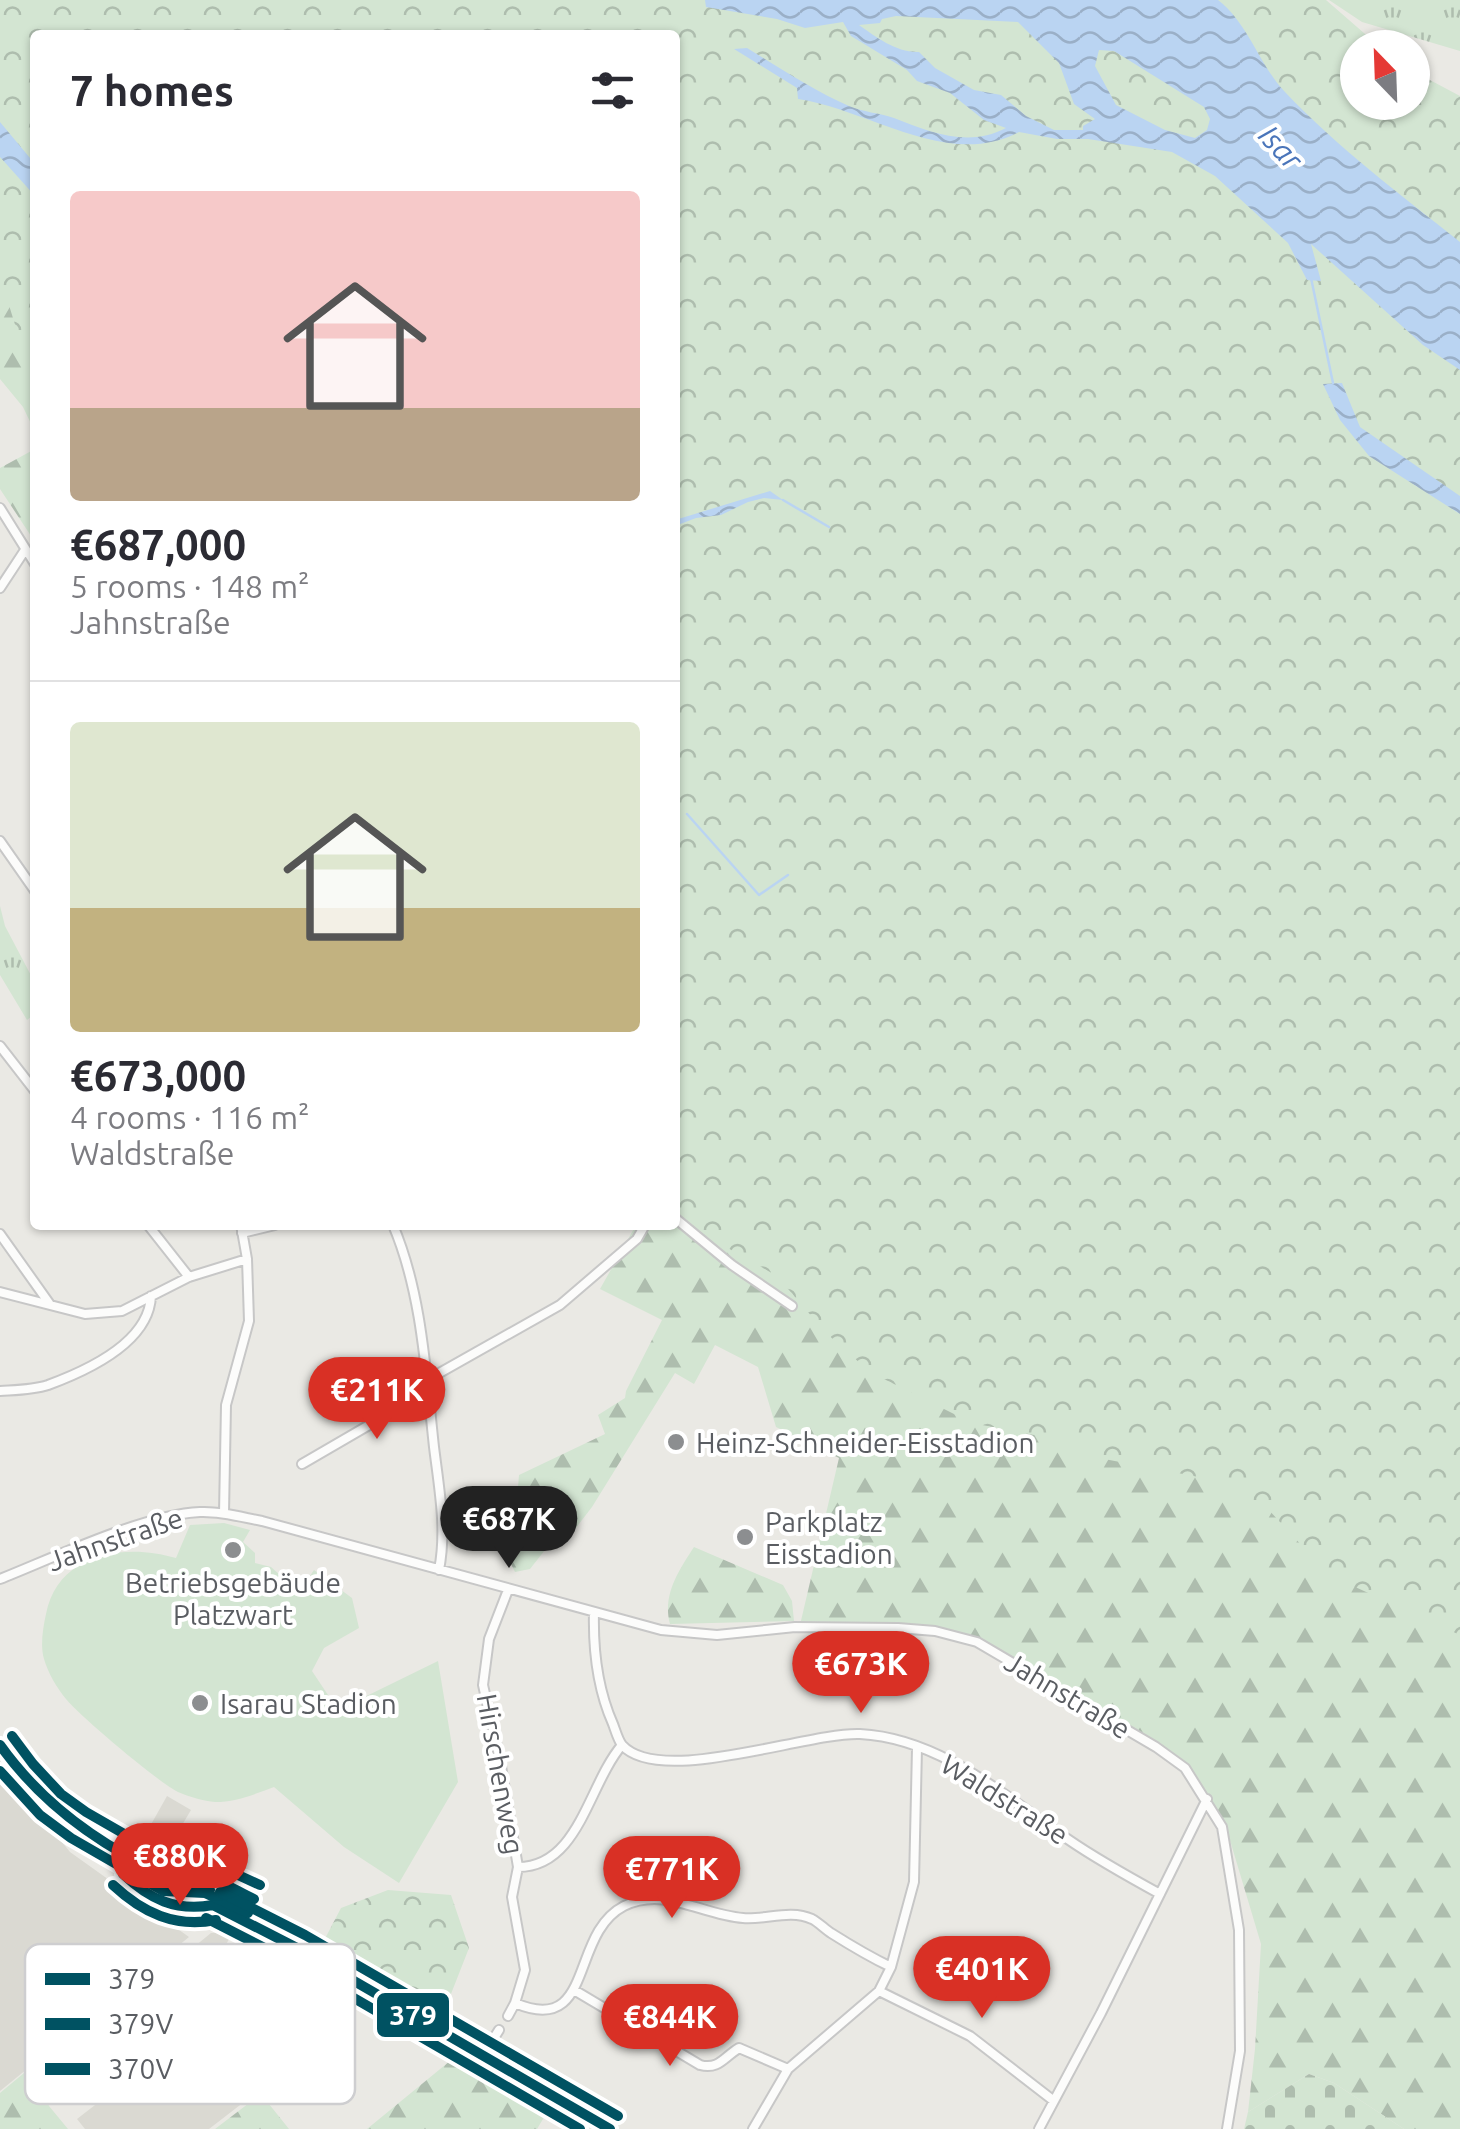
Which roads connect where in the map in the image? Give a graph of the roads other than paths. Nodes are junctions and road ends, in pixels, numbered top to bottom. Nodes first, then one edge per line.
1 (0, 508) edge
2 (25, 550) junction
3 (30, 557) edge
4 (0, 588) edge
5 (0, 841) edge
6 (30, 884) edge
7 (0, 1046) edge
8 (11, 1063) junction
9 (0, 1072) edge
10 (30, 1085) edge
11 (680, 1222) edge
12 (152, 1230) edge
13 (242, 1230) edge
14 (396, 1230) edge
15 (641, 1230) edge
16 (0, 1234) edge
17 (247, 1259) junction
18 (189, 1278) junction
19 (0, 1292) edge
20 (151, 1296) junction
21 (49, 1302) junction
22 (792, 1306) dead end
23 (427, 1380) junction
24 (0, 1391) edge
25 (302, 1464) dead end
26 (224, 1513) junction
27 (439, 1570) junction
28 (0, 1579) edge
29 (508, 1590) junction
30 (594, 1612) junction
31 (0, 1745) edge
32 (622, 1745) junction
33 (917, 1748) junction
34 (1207, 1799) junction
35 (518, 1867) junction
36 (1160, 1894) junction
37 (285, 1944) edge
38 (891, 1967) junction
39 (355, 1984) edge
40 (574, 1990) junction
41 (878, 1991) junction
42 (516, 2003) junction
43 (508, 2016) dead end
44 (499, 2030) dead end
45 (482, 2057) junction
46 (788, 2069) junction
47 (1054, 2101) junction
48 (610, 2129) edge
49 (753, 2129) edge
50 (1039, 2129) edge
51 (1227, 2129) edge

1 - 2 street
2 - 3 street
2 - 4 street
5 - 6 street
7 - 8 street
8 - 9 street
8 - 10 street
11 - 22 street
12 - 18 street
13 - 17 street
14 - 23 street
15 - 23 street
16 - 21 street
17 - 18 street
17 - 26 street
18 - 20 street
19 - 21 street
20 - 21 street
20 - 24 street
23 - 25 street
23 - 27 street
26 - 27 street, Jahnstraße
26 - 28 street, Jahnstraße
27 - 29 street, Jahnstraße
29 - 30 street, Jahnstraße
29 - 35 street, Hirschenweg
30 - 32 street
30 - 34 street, Jahnstraße
31 - 37 street
32 - 33 street, Waldstraße
32 - 35 street
33 - 36 street, Waldstraße
33 - 38 street
34 - 36 street
34 - 51 street, Jahnstraße
35 - 42 street, Hirschenweg
36 - 47 street
38 - 40 street
38 - 41 street
39 - 45 street
40 - 42 street
40 - 46 street
41 - 46 street
41 - 47 street
42 - 43 street, Hirschenweg
44 - 45 street
45 - 48 street
46 - 49 street
47 - 50 street

